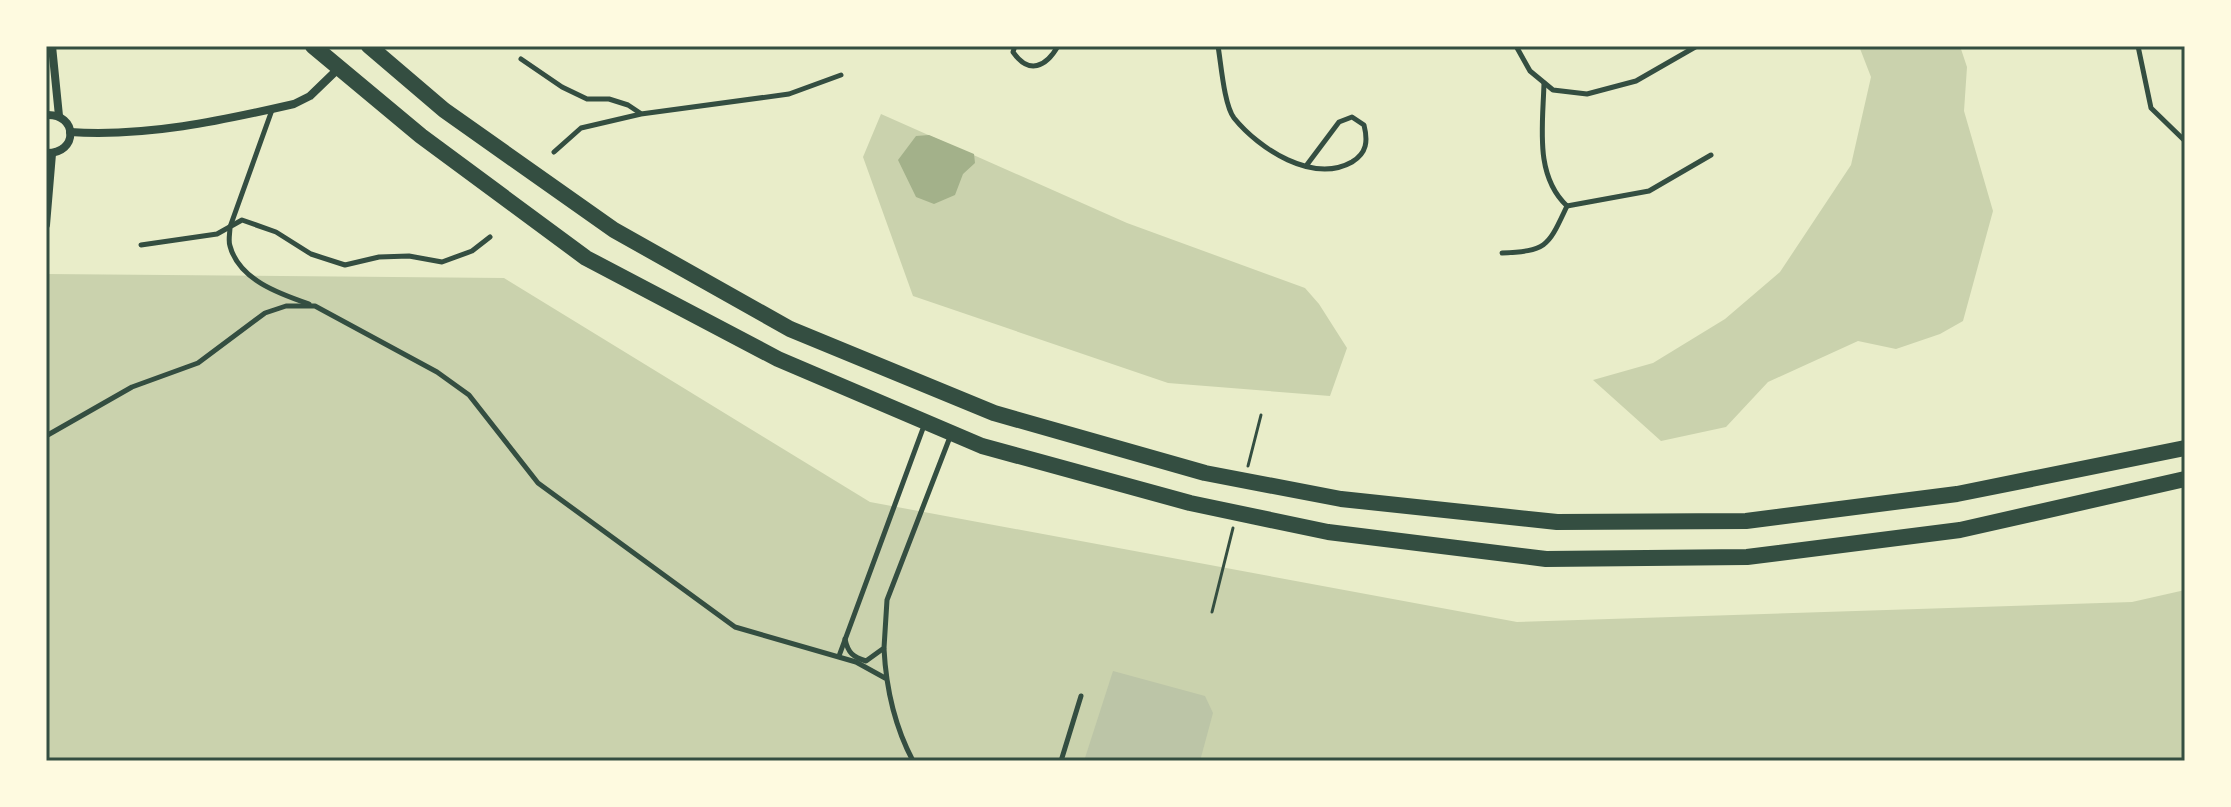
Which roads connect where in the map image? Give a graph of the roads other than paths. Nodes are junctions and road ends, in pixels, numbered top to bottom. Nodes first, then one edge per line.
1 (52, 46) edge
2 (313, 46) edge
3 (369, 46) edge
4 (1015, 46) edge
5 (1058, 46) edge
6 (1218, 46) edge
7 (1516, 46) edge
8 (1697, 46) edge
9 (2138, 46) edge
10 (521, 59) dead end
11 (339, 68) junction
12 (841, 75) dead end
13 (1544, 83) junction
14 (273, 109) junction
15 (641, 114) junction
16 (46, 115) edge
17 (59, 116) junction
18 (70, 132) junction
19 (2185, 141) edge
20 (554, 152) dead end
21 (49, 154) edge
22 (1711, 155) dead end
23 (1306, 166) junction
24 (1567, 206) junction
25 (46, 225) edge
26 (230, 227) junction
27 (490, 237) dead end
28 (141, 245) dead end
29 (1502, 253) dead end
30 (315, 306) junction
31 (925, 422) junction
32 (951, 433) junction
33 (46, 436) edge
34 (2185, 448) edge
35 (2185, 479) edge
36 (845, 639) junction
37 (884, 648) junction
38 (839, 656) junction
39 (885, 678) junction
40 (1081, 696) dead end
41 (913, 761) edge
42 (1061, 761) edge

1 - 17 street
2 - 11 highway
3 - 34 highway
4 - 5 lane
6 - 23 lane
7 - 13 lane
8 - 13 lane
9 - 19 lane
10 - 15 lane
11 - 14 street
11 - 31 highway
12 - 15 lane
13 - 24 lane
14 - 18 street
14 - 26 lane
15 - 20 lane
16 - 17 street
17 - 18 street
18 - 21 street
21 - 25 street
22 - 24 lane
23 - 23 lane
24 - 29 lane
26 - 27 lane
26 - 28 lane
26 - 30 lane
30 - 33 lane
30 - 38 lane
31 - 32 highway
31 - 36 lane
32 - 35 highway
32 - 37 lane
36 - 37 lane
36 - 38 lane
37 - 39 lane
38 - 39 lane
39 - 41 lane
40 - 42 lane

